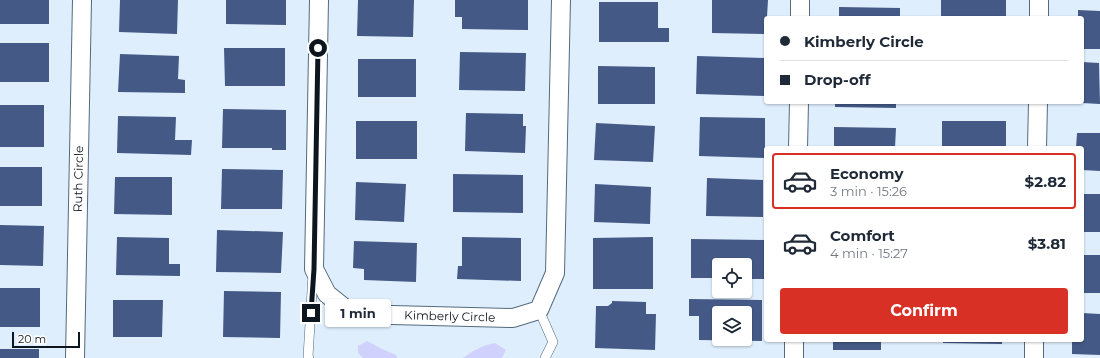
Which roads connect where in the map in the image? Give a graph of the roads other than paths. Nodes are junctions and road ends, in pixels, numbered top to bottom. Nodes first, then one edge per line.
1 (82, 0) edge
2 (319, 0) edge
3 (561, 0) edge
4 (800, 0) edge
5 (1039, 0) edge
6 (800, 16) edge
7 (1039, 16) edge
8 (798, 104) edge
9 (1038, 104) edge
10 (798, 146) edge
11 (1037, 146) edge
12 (314, 269) junction
13 (539, 310) junction
14 (794, 342) edge
15 (1034, 342) edge
16 (75, 358) edge
17 (309, 358) edge
18 (545, 358) edge
19 (794, 358) edge
20 (1034, 358) edge

1 - 16 street, Ruth Circle
2 - 12 street, Kimberly Circle
3 - 13 street
4 - 6 street
5 - 7 street
8 - 10 street
9 - 11 street
12 - 13 street, Kimberly Circle
12 - 17 lane
13 - 18 lane
14 - 19 street
15 - 20 street

